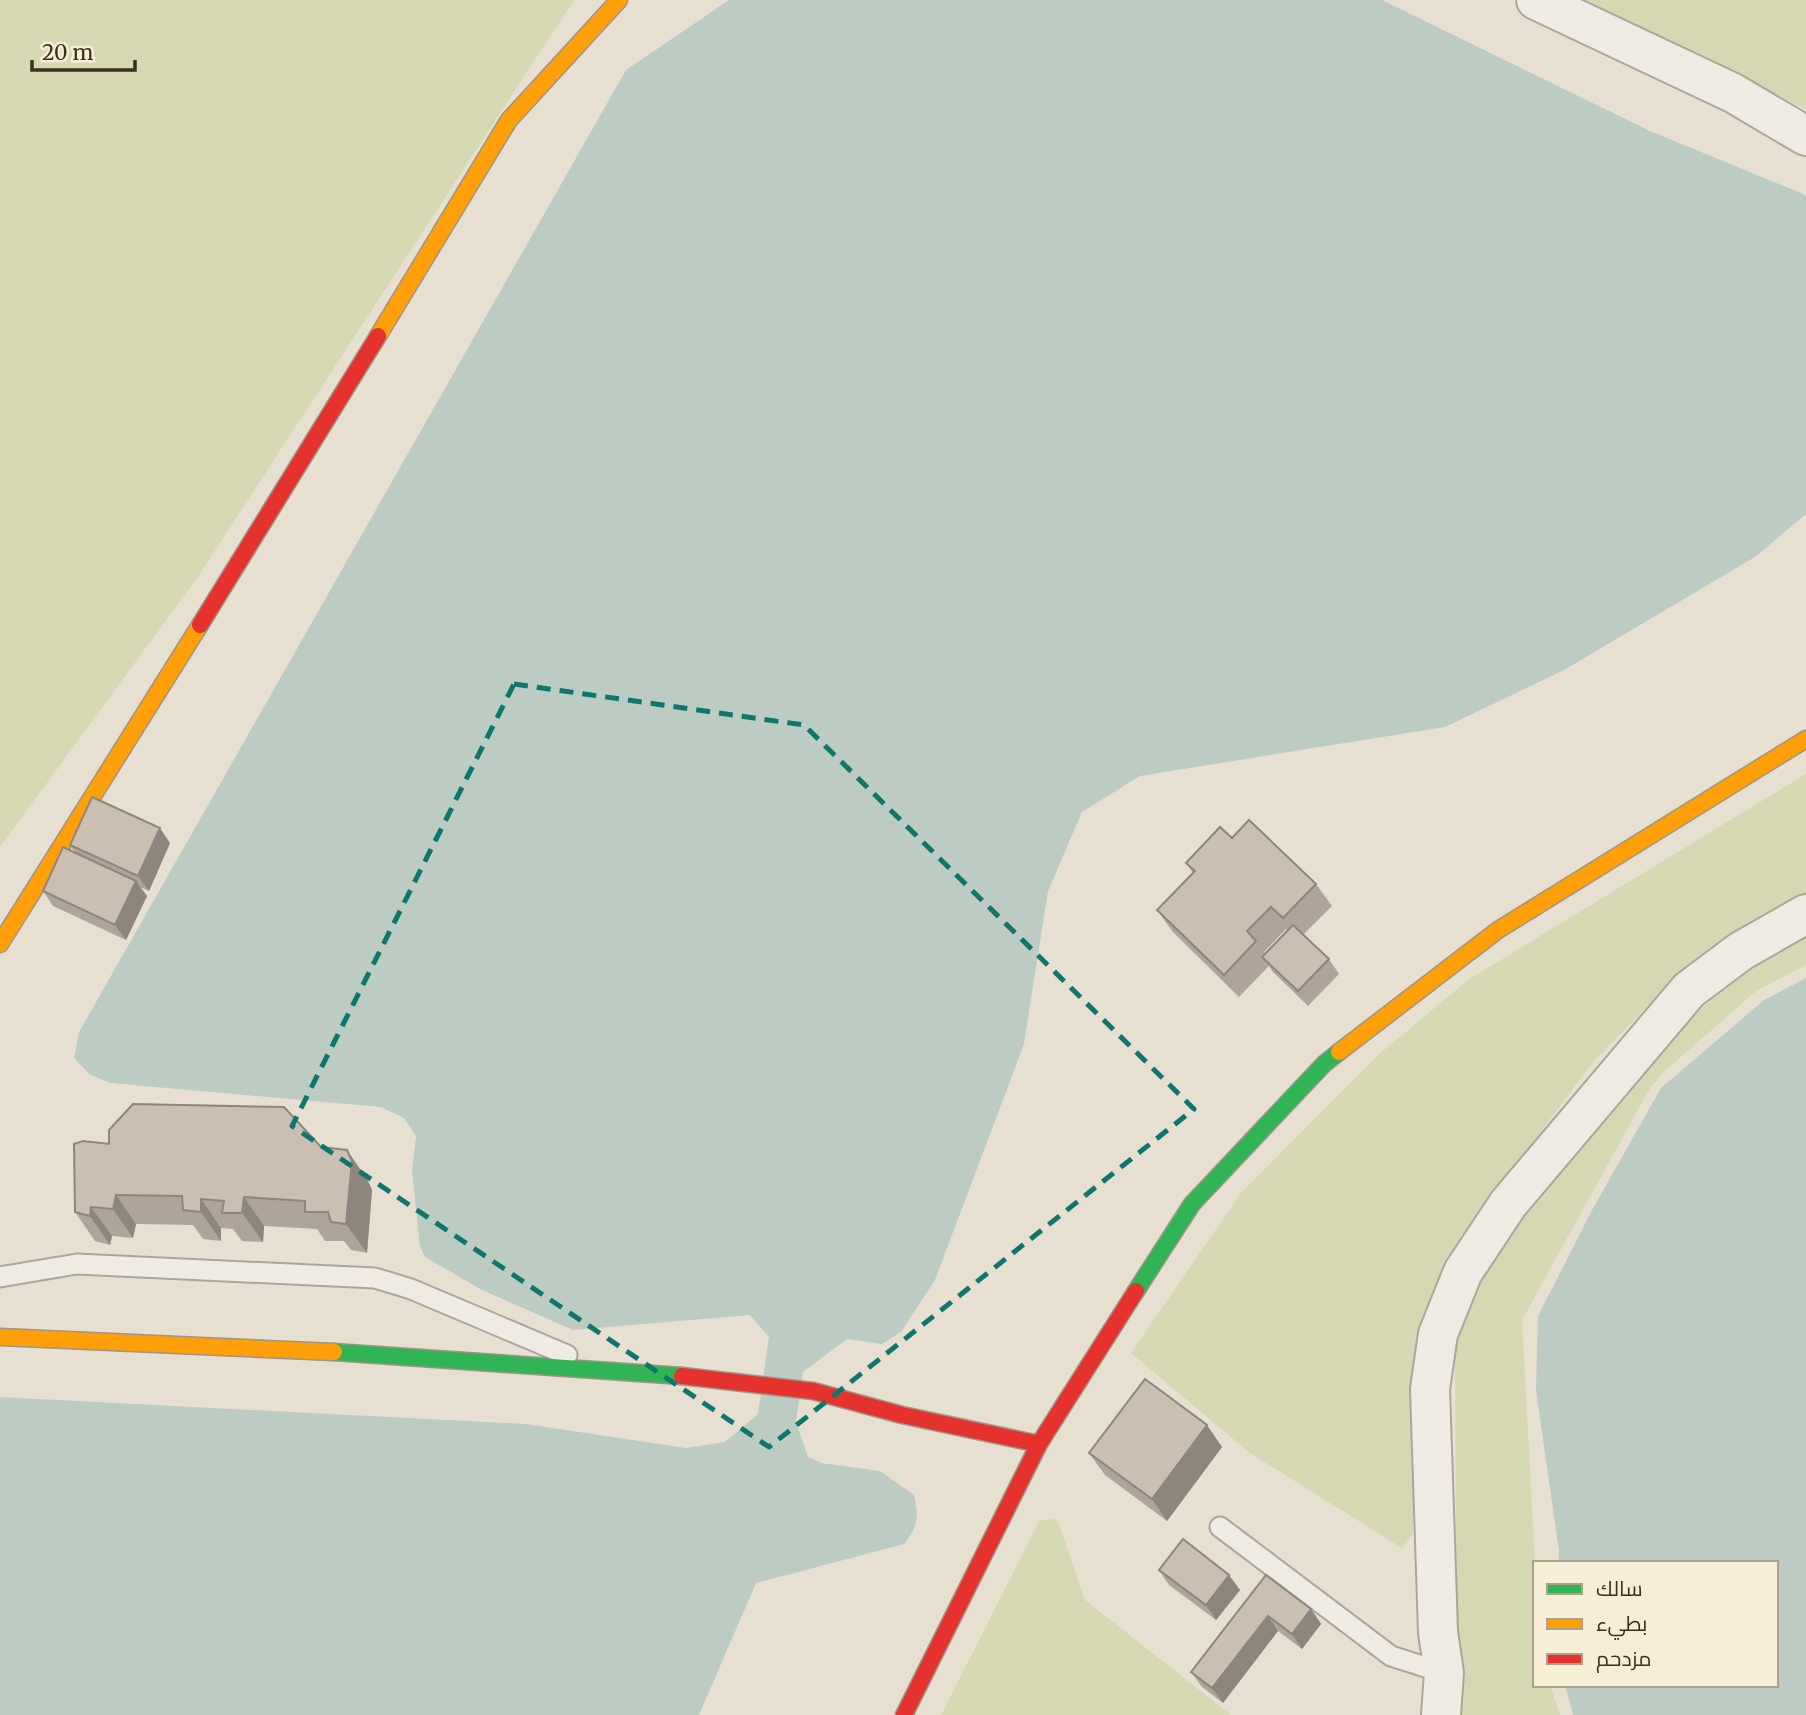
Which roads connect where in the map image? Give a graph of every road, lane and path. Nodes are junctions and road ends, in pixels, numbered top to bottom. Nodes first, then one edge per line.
1 (619, 0) edge
2 (1536, 0) edge
3 (1806, 136) edge
4 (1806, 739) edge
5 (1806, 914) edge
6 (0, 944) edge
7 (0, 1277) edge
8 (0, 1337) edge
9 (600, 1369) junction
10 (1039, 1444) junction
11 (1220, 1527) dead end
12 (1444, 1673) junction
13 (904, 1715) edge
14 (1441, 1715) edge

1 - 6 street
2 - 3 street
4 - 10 street
5 - 12 street
7 - 9 lane
8 - 9 street
9 - 10 street
10 - 13 street
11 - 12 lane
12 - 14 street

